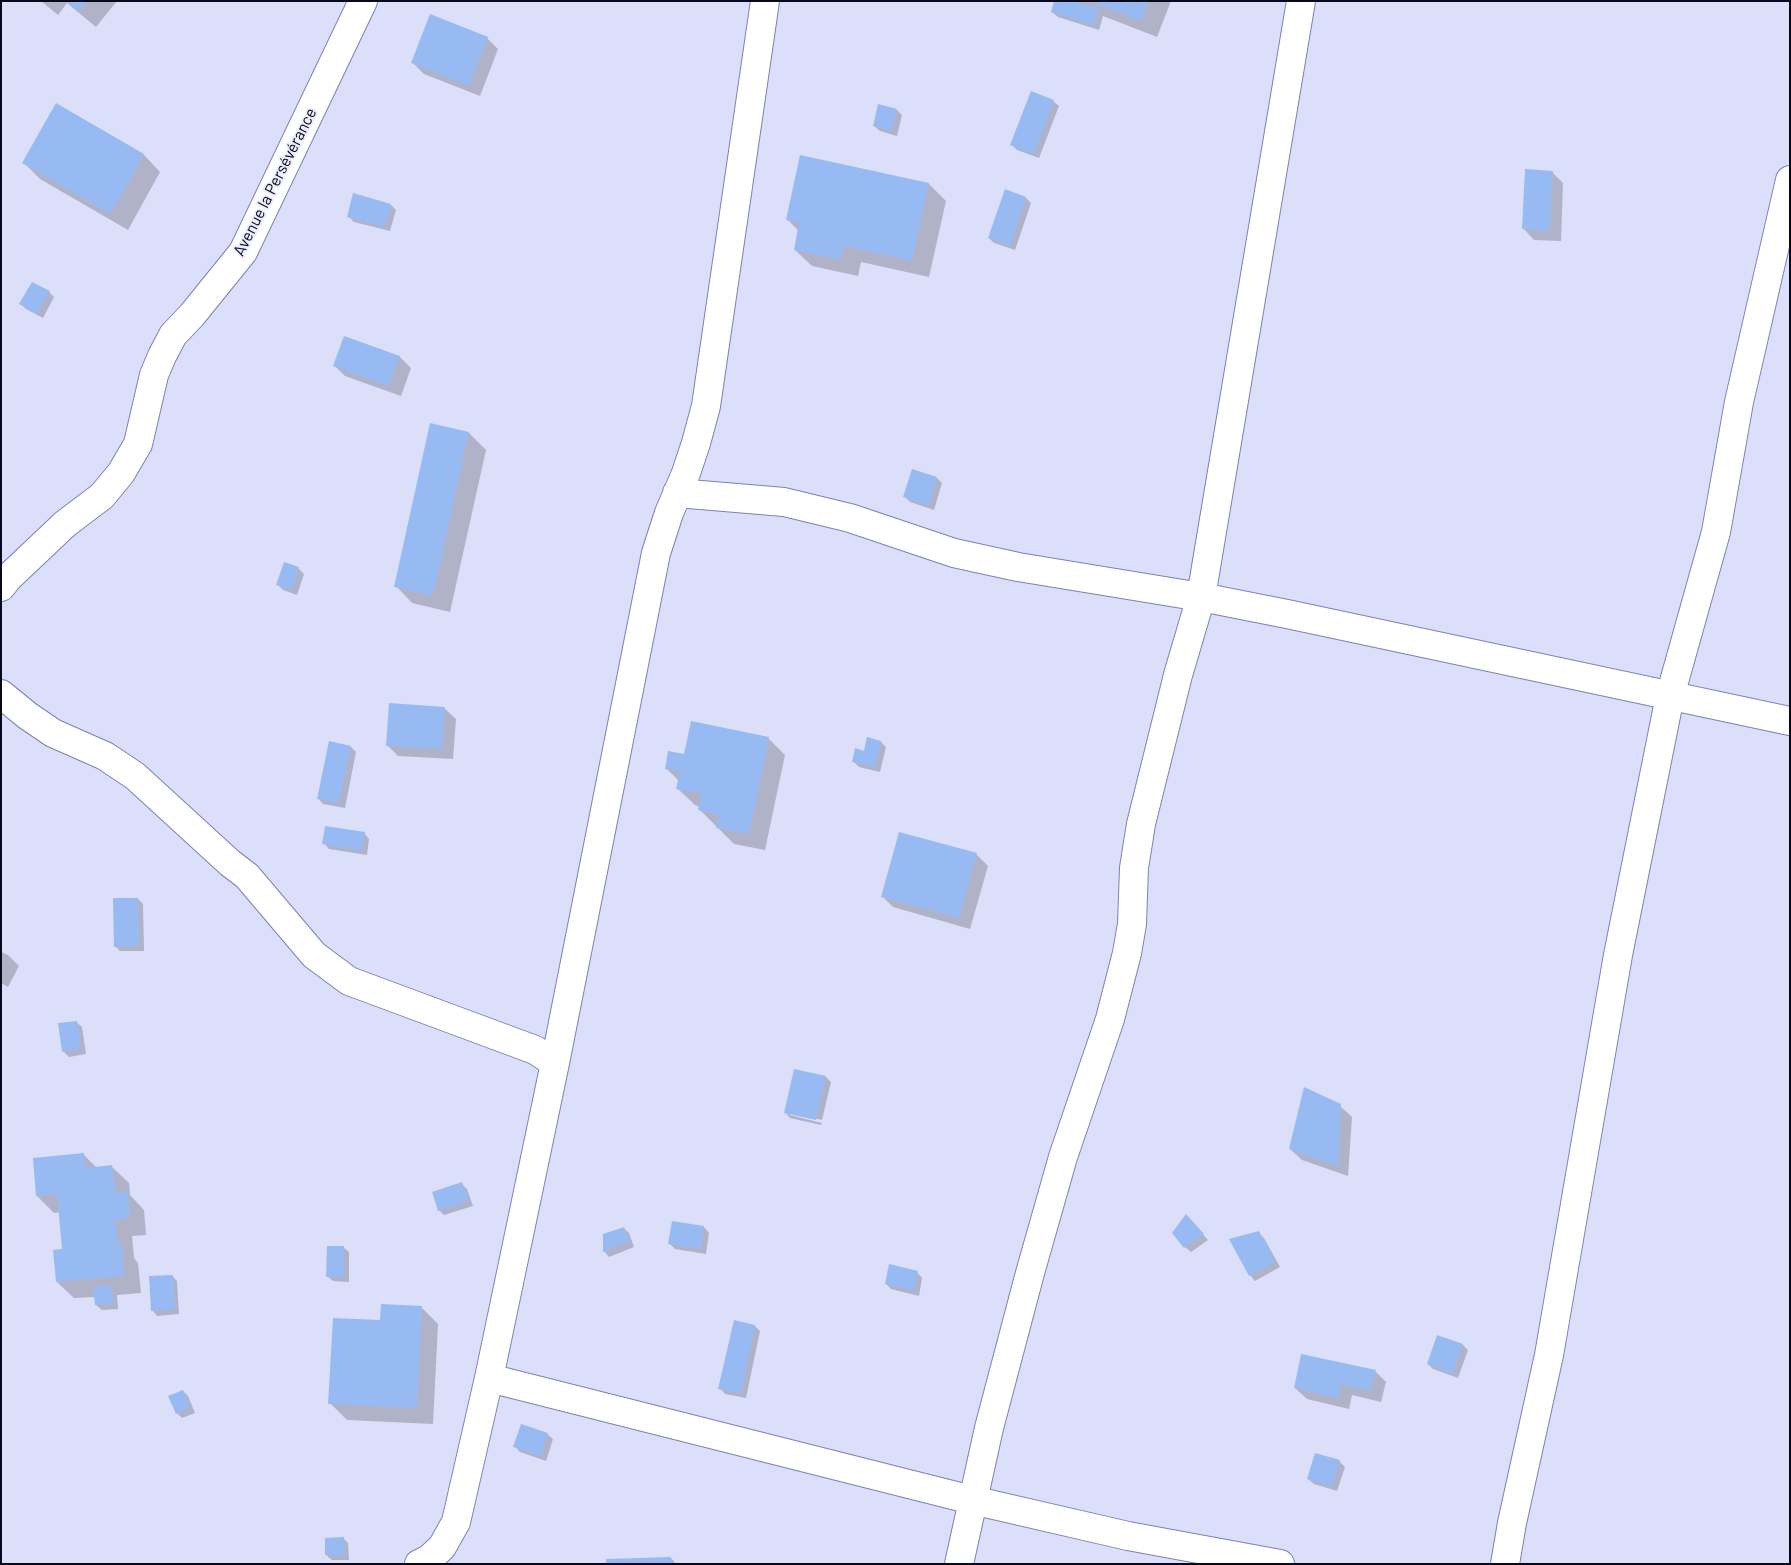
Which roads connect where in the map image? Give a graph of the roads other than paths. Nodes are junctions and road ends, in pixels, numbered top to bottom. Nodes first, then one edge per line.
1 (363, 1) edge
2 (765, 1) edge
3 (1301, 1) edge
4 (1790, 180) edge
5 (677, 493) junction
6 (1, 588) edge
7 (1201, 597) junction
8 (1, 694) edge
9 (1670, 696) junction
10 (1790, 721) edge
11 (555, 1063) junction
12 (489, 1378) junction
13 (972, 1500) junction
14 (420, 1564) edge
15 (958, 1564) edge
16 (1280, 1564) edge
17 (1505, 1564) edge

1 - 6 street, Avenue la Persévérance
2 - 5 street
3 - 7 street
4 - 9 street
5 - 7 street
5 - 11 street
7 - 9 street
7 - 13 street
8 - 11 street
9 - 10 street
9 - 17 street
11 - 12 street
12 - 13 street
12 - 14 street
13 - 15 street
13 - 16 street

